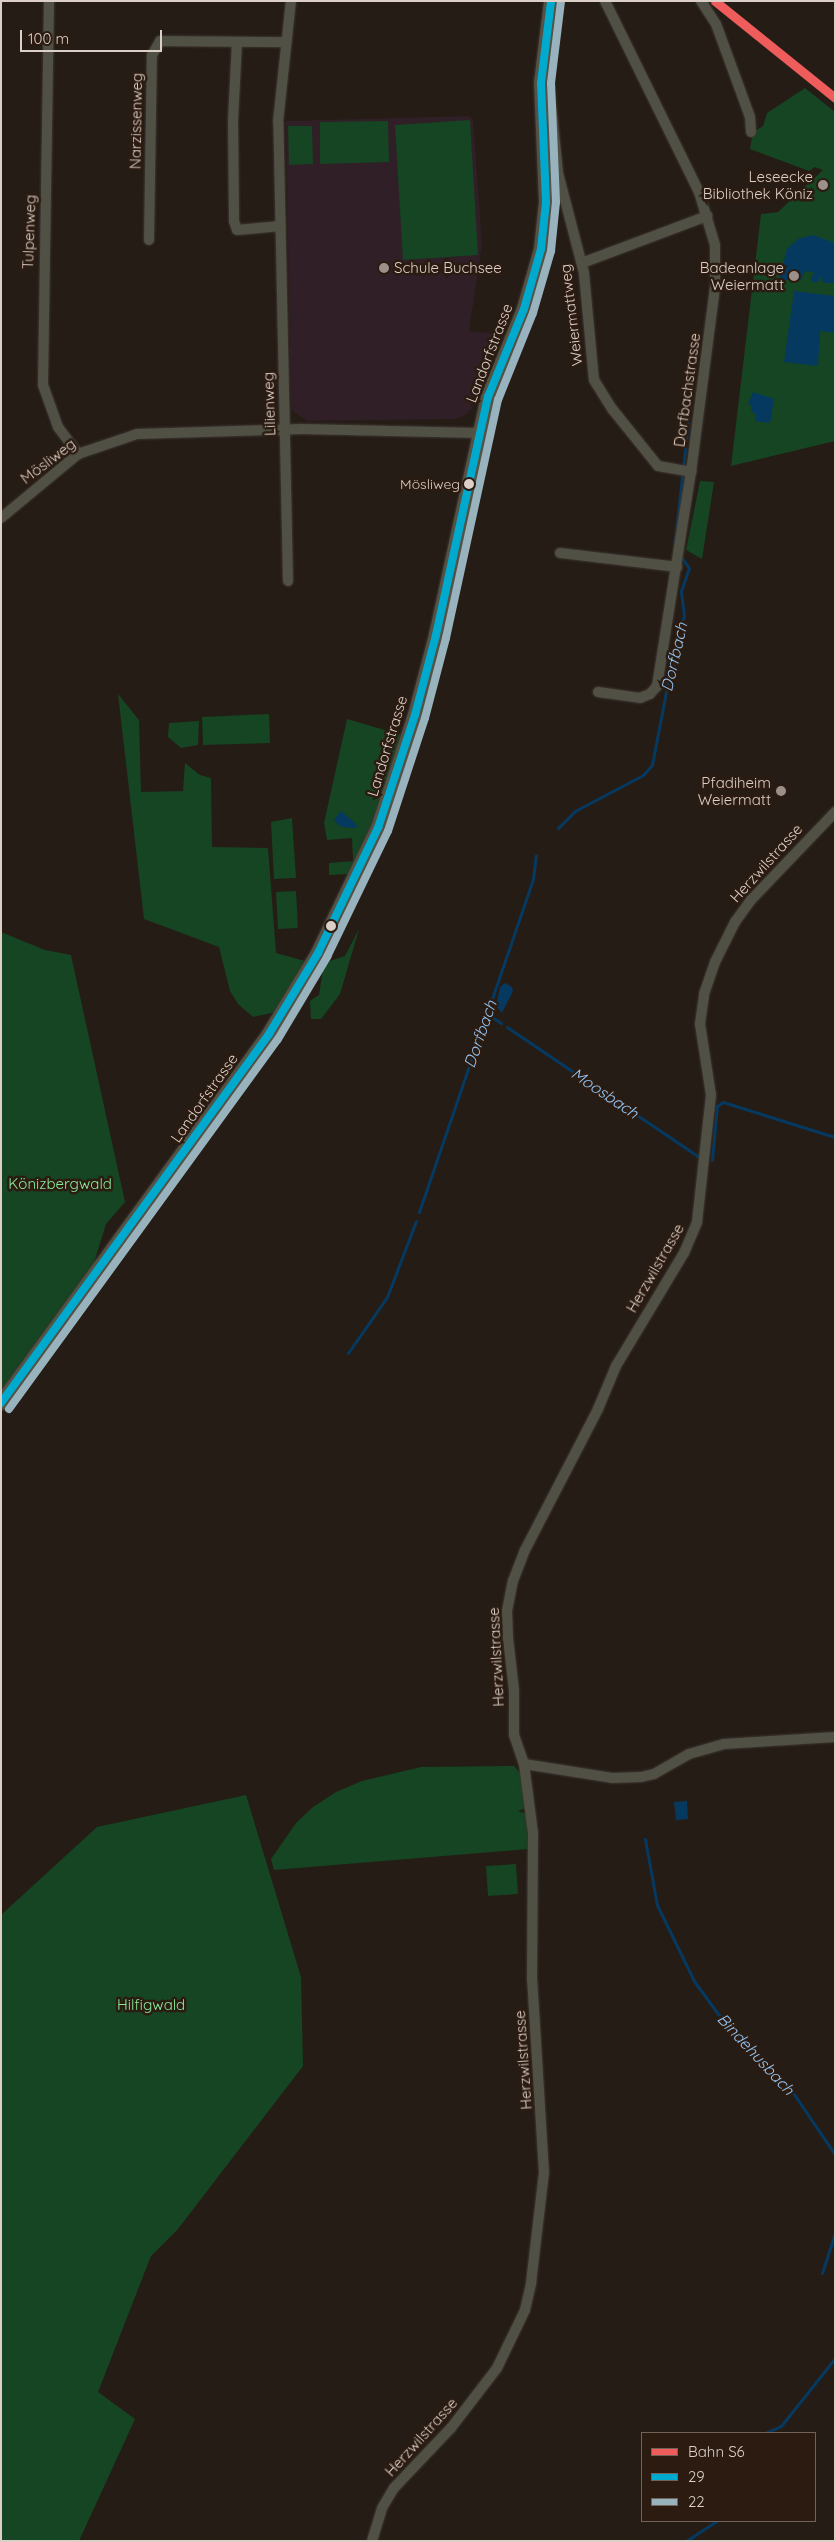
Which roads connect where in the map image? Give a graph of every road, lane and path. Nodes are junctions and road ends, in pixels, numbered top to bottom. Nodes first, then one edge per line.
1 (49, 1) edge
2 (291, 1) edge
3 (551, 1) edge
4 (605, 1) edge
5 (701, 1) edge
6 (237, 42) junction
7 (286, 42) junction
8 (544, 51) junction
9 (751, 132) dead end
10 (707, 216) junction
11 (281, 226) junction
12 (149, 240) dead end
13 (582, 264) junction
14 (284, 431) junction
15 (479, 433) junction
16 (78, 454) junction
17 (691, 472) junction
18 (1, 518) edge
19 (560, 553) dead end
20 (677, 567) junction
21 (288, 581) dead end
22 (598, 692) dead end
23 (835, 812) edge
24 (1, 1403) edge
25 (835, 1737) edge
26 (524, 1764) junction
27 (372, 2541) edge

1 - 16 street, Tulpenweg
2 - 7 street, Lilienweg
3 - 8 street, Landorfstrasse
4 - 10 street, Dorfbachstrasse
5 - 9 street
6 - 7 street, Narzissenweg
6 - 11 street
6 - 12 street, Narzissenweg
7 - 11 street, Lilienweg
8 - 13 street, Weiermattweg
8 - 15 street, Landorfstrasse
10 - 13 street
10 - 17 street, Dorfbachstrasse
11 - 14 street, Lilienweg
13 - 17 street, Weiermattweg
14 - 15 street, Mösliweg
14 - 16 street, Mösliweg
14 - 21 street, Lilienweg
15 - 24 street, Landorfstrasse
16 - 18 street, Mösliweg
17 - 20 street, Dorfbachstrasse
19 - 20 street
20 - 22 street, Dorfbachstrasse
23 - 26 street, Herzwilstrasse
25 - 26 street
26 - 27 street, Herzwilstrasse

